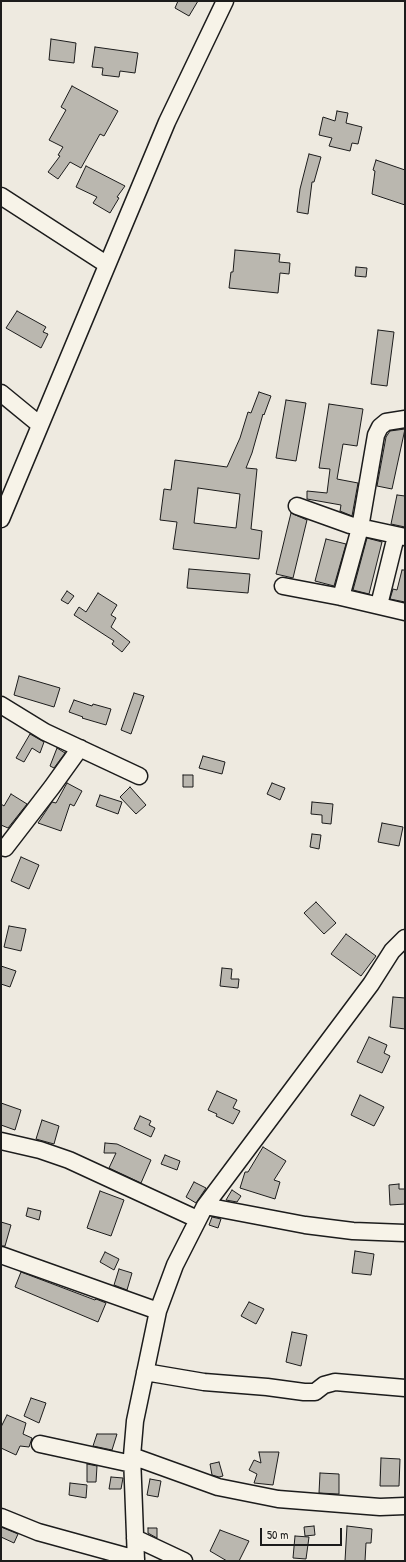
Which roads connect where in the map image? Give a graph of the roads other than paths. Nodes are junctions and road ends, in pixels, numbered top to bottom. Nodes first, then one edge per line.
1 (225, 1) edge
2 (1, 196) edge
3 (106, 264) junction
4 (1, 393) edge
5 (405, 419) edge
6 (40, 425) junction
7 (297, 506) dead end
8 (1, 518) edge
9 (360, 528) junction
10 (401, 536) edge
11 (283, 586) dead end
12 (341, 597) junction
13 (379, 605) junction
14 (405, 612) edge
15 (1, 705) edge
16 (80, 748) junction
17 (139, 776) dead end
18 (5, 848) dead end
19 (405, 938) edge
20 (1, 1141) edge
21 (201, 1212) junction
22 (405, 1233) edge
23 (1, 1255) edge
24 (158, 1311) junction
25 (145, 1372) junction
26 (405, 1388) edge
27 (40, 1444) dead end
28 (132, 1460) junction
29 (405, 1506) edge
30 (1, 1517) edge
31 (135, 1538) junction
32 (136, 1560) edge
33 (184, 1561) edge

1 - 3 street
2 - 3 street
3 - 6 street
4 - 6 street
5 - 9 street
6 - 8 street
7 - 9 street
9 - 10 street
9 - 12 street
10 - 13 street
11 - 12 street
12 - 13 street
13 - 14 street
15 - 16 street
16 - 17 street
16 - 18 street
19 - 21 street
20 - 21 street
21 - 22 street
21 - 24 street
23 - 24 street
24 - 25 street
25 - 26 street
25 - 28 street
27 - 28 street
28 - 29 street
28 - 31 street
30 - 32 street
31 - 32 street
31 - 33 street

